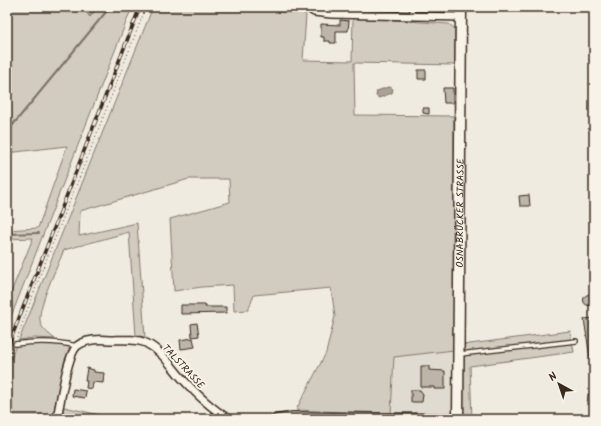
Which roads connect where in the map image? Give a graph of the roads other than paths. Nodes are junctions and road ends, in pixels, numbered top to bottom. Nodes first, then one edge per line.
1 (307, 7) edge
2 (412, 7) edge
3 (461, 12) edge
4 (412, 16) junction
5 (576, 341) dead end
6 (15, 344) road end
7 (77, 346) junction
8 (458, 354) junction
9 (458, 418) edge
10 (57, 419) edge
11 (229, 419) edge
12 (275, 419) edge

1 - 4 street
2 - 4 lane
3 - 4 street
3 - 8 main road, OSNABRÜCKER STRASSE
5 - 8 lane
6 - 7 lane
7 - 10 street
7 - 11 street, TALSTRASSE
8 - 9 main road, OSNABRÜCKER STRASSE
9 - 12 street

